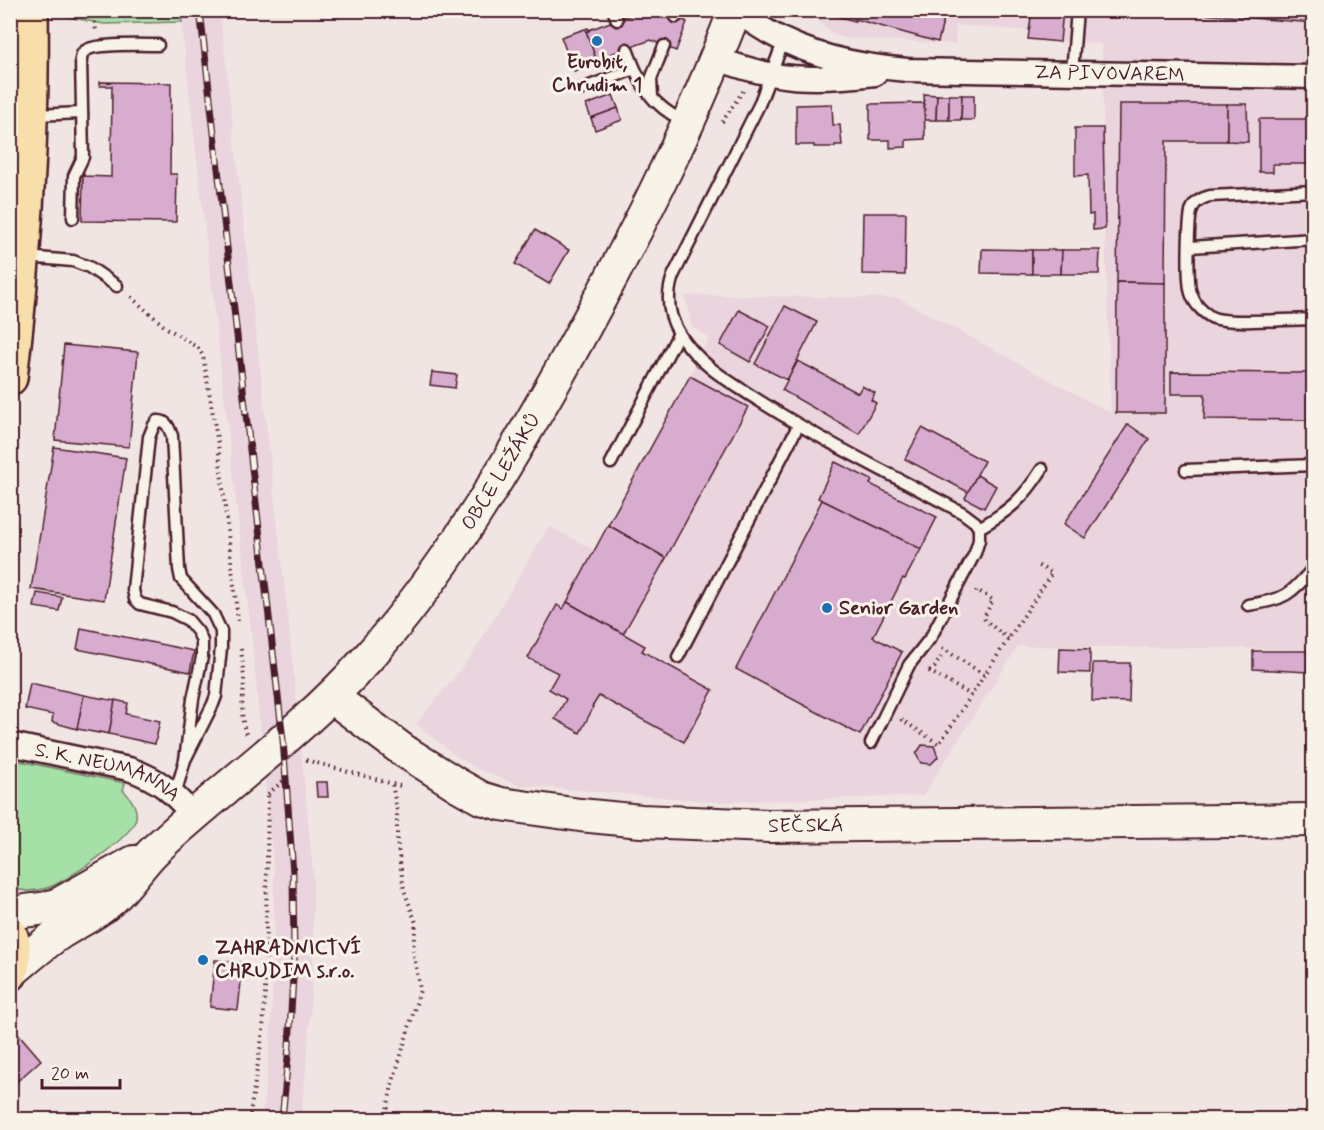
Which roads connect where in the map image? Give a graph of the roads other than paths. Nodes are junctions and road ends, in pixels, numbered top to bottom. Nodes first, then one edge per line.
1 (31, 10) edge
2 (1077, 10) edge
3 (735, 11) edge
4 (784, 40) junction
5 (158, 45) dead end
6 (664, 46) dead end
7 (627, 49) dead end
8 (716, 58) junction
9 (634, 69) junction
10 (907, 70) junction
11 (1072, 73) junction
12 (771, 75) junction
13 (1312, 77) edge
14 (582, 89) dead end
15 (654, 101) junction
16 (82, 113) junction
17 (31, 115) junction
18 (688, 124) junction
19 (1314, 191) edge
20 (73, 218) dead end
21 (1314, 239) edge
22 (1190, 246) junction
23 (24, 257) junction
24 (117, 286) road end
25 (1314, 319) edge
26 (679, 333) junction
27 (10, 378) edge
28 (798, 426) junction
29 (611, 463) dead end
30 (1314, 465) edge
31 (1042, 470) dead end
32 (1186, 470) dead end
33 (979, 528) junction
34 (1314, 567) edge
35 (1248, 605) dead end
36 (678, 657) dead end
37 (332, 697) junction
38 (872, 743) dead end
39 (10, 744) edge
40 (185, 760) junction
41 (185, 806) junction
42 (1314, 820) edge
43 (154, 851) junction
44 (10, 913) edge
45 (10, 933) edge
46 (11, 973) edge

1 - 17 main road
2 - 11 lane
3 - 4 street, ZA PIVOVAREM
3 - 8 main road, OBCE LEŽÁKŮ
4 - 10 street, ZA PIVOVAREM
4 - 12 lane
5 - 16 lane
6 - 15 lane
7 - 9 lane
8 - 12 street, ZA PIVOVAREM
8 - 18 main road, OBCE LEŽÁKŮ
9 - 14 lane
9 - 15 lane
10 - 11 street, ZA PIVOVAREM
10 - 12 street, ZA PIVOVAREM
11 - 13 street, ZA PIVOVAREM
12 - 26 lane
15 - 18 lane
16 - 17 lane
16 - 20 lane
17 - 23 main road
18 - 37 main road, OBCE LEŽÁKŮ
19 - 22 lane
21 - 22 lane
22 - 25 lane
23 - 24 lane
23 - 27 main road
26 - 28 lane
26 - 29 lane
28 - 33 lane
28 - 36 lane
30 - 32 lane
31 - 33 lane
33 - 38 lane
34 - 35 lane
37 - 41 main road, OBCE LEŽÁKŮ
37 - 42 main road, SEČSKÁ
39 - 41 street, S. K. NEUMANNA
40 - 40 lane
40 - 41 lane
41 - 43 main road, OBCE LEŽÁKŮ
43 - 44 main road, OBCE LEŽÁKŮ
43 - 46 main road, OBCE LEŽÁKŮ
45 - 46 main road

